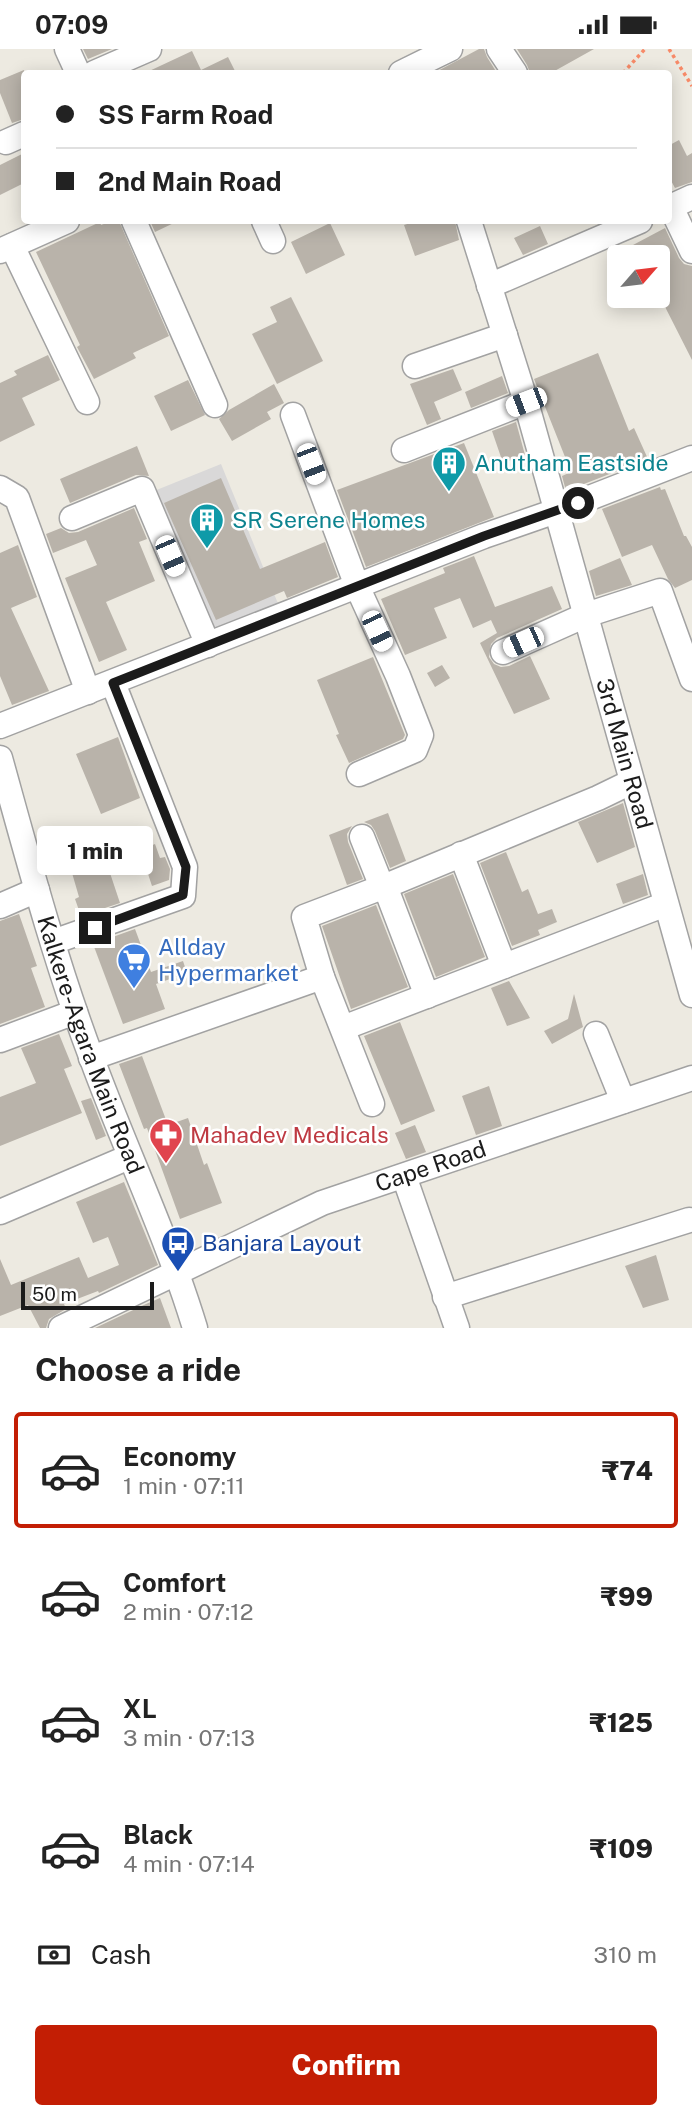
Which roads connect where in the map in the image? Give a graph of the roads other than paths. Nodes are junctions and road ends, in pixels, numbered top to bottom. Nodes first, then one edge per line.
1 (67, 49) edge
2 (149, 49) edge
3 (450, 49) edge
4 (499, 49) edge
5 (425, 61) edge
6 (77, 70) edge
7 (101, 70) edge
8 (407, 70) edge
9 (513, 70) edge
10 (675, 201) edge
11 (60, 224) edge
12 (135, 224) edge
13 (470, 224) edge
14 (633, 224) edge
15 (6, 249) edge
16 (692, 251) edge
17 (489, 286) junction
18 (505, 335) junction
19 (415, 366) dead end
20 (87, 402) dead end
21 (526, 402) junction
22 (215, 405) dead end
23 (293, 415) dead end
24 (404, 450) dead end
25 (692, 458) edge
26 (0, 488) edge
27 (556, 511) junction
28 (72, 518) dead end
29 (357, 586) junction
30 (586, 615) junction
31 (208, 645) junction
32 (503, 652) dead end
33 (692, 679) edge
34 (113, 683) junction
35 (88, 692) junction
36 (0, 726) edge
37 (0, 758) edge
38 (359, 774) dead end
39 (631, 782) junction
40 (4, 786) edge
41 (362, 837) dead end
42 (461, 855) junction
43 (384, 887) junction
44 (37, 890) junction
45 (666, 904) junction
46 (0, 906) edge
47 (53, 942) junction
48 (504, 966) junction
49 (323, 977) junction
50 (692, 995) edge
51 (427, 996) junction
52 (75, 1011) junction
53 (343, 1028) junction
54 (596, 1034) dead end
55 (0, 1039) edge
56 (91, 1058) junction
57 (692, 1078) edge
58 (623, 1101) junction
59 (372, 1104) dead end
60 (129, 1157) junction
61 (404, 1176) junction
62 (0, 1212) edge
63 (689, 1220) dead end
64 (178, 1273) junction
65 (445, 1297) junction
66 (61, 1328) edge
67 (195, 1328) edge
68 (457, 1328) edge

1 - 6 street
2 - 7 street
3 - 5 street
4 - 9 street
5 - 8 street
10 - 16 street
11 - 15 street
12 - 22 street
13 - 17 street, 3rd Main Road
14 - 17 street
15 - 20 street
17 - 18 street, 3rd Main Road
18 - 19 street
18 - 21 street, 3rd Main Road
21 - 24 street
21 - 27 street, 3rd Main Road
23 - 29 street
25 - 27 street
26 - 35 street
27 - 29 street
27 - 30 street, 3rd Main Road
28 - 31 street
29 - 31 street
29 - 38 street
30 - 32 street
30 - 33 street
30 - 39 street, 3rd Main Road
31 - 34 street
34 - 35 street
34 - 47 street
35 - 36 street
37 - 40 street, Kalkere-Agara Main Road
39 - 42 street
39 - 45 street, 3rd Main Road
40 - 44 street, Kalkere-Agara Main Road
41 - 43 street
42 - 43 street
42 - 48 street
43 - 49 street
43 - 51 street
44 - 46 street
44 - 47 street, Kalkere-Agara Main Road
45 - 48 street
45 - 50 street, 3rd Main Road
47 - 52 street, Kalkere-Agara Main Road
48 - 51 street
49 - 53 street
49 - 56 street
51 - 53 street
52 - 55 street
52 - 56 street, Kalkere-Agara Main Road
53 - 59 street
54 - 58 street
56 - 60 street, Kalkere-Agara Main Road
57 - 58 street, Cape Road
58 - 61 street, Cape Road
60 - 62 street
60 - 64 street, Kalkere-Agara Main Road
61 - 64 street, Cape Road
61 - 65 street
63 - 65 street
64 - 66 street, Cape Road
64 - 67 street, Kalkere-Agara Main Road
65 - 68 street

